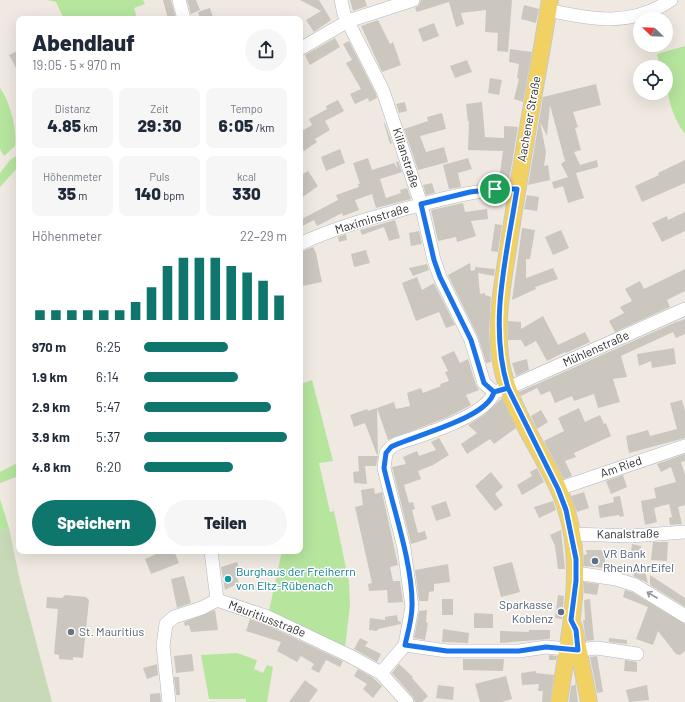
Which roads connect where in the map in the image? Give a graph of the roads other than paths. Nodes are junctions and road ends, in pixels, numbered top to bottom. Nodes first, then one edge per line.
1 (179, 0) edge
2 (340, 0) edge
3 (413, 0) edge
4 (671, 0) edge
5 (549, 5) edge
6 (183, 16) edge
7 (348, 21) junction
8 (303, 47) edge
9 (517, 189) junction
10 (421, 204) junction
11 (303, 243) edge
12 (685, 309) edge
13 (501, 390) junction
14 (685, 446) edge
15 (558, 489) junction
16 (685, 532) edge
17 (572, 534) junction
18 (211, 554) edge
19 (576, 573) junction
20 (217, 600) junction
21 (685, 616) edge
22 (405, 645) junction
23 (572, 649) junction
24 (637, 654) dead end
25 (381, 673) junction
26 (169, 702) edge
27 (407, 702) edge
28 (559, 702) edge
29 (589, 702) edge

1 - 6 street
2 - 7 street, Kilianstraße
3 - 7 street
4 - 5 street
5 - 9 main road, Aachener Straße
7 - 8 street
7 - 10 street, Kilianstraße
9 - 10 street, Maximinstraße
9 - 13 main road, Aachener Straße
10 - 11 street, Maximinstraße
10 - 13 street, Kilianstraße
12 - 13 street, Mühlenstraße
13 - 15 main road, Aachener Straße
13 - 22 street
14 - 15 street, Am Ried
15 - 17 main road, Aachener Straße
16 - 17 street, Kanalstraße
17 - 19 main road, Aachener Straße
18 - 20 street
21 -> 19 street
19 - 23 main road, Aachener Straße
20 - 25 street, Mauritiusstraße
20 - 26 street, Mauritiusstraße
22 - 23 street
22 - 25 street
23 - 24 street
23 - 28 main road
23 - 29 main road
25 - 27 street, Mauritiusstraße

